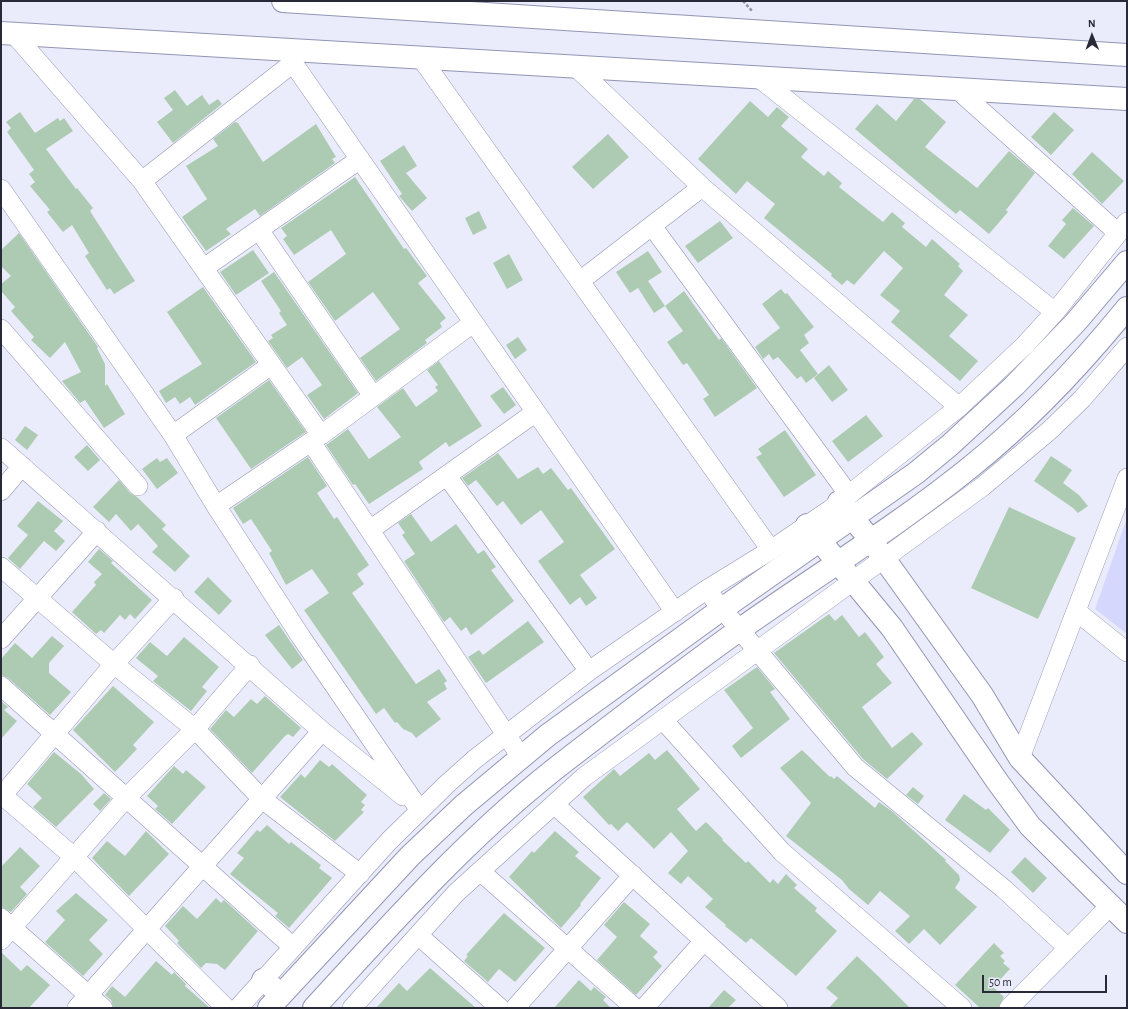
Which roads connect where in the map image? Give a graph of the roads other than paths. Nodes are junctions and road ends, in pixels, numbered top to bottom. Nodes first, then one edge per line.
1 (283, 1) edge
2 (7, 34) edge
3 (1127, 55) edge
4 (287, 56) junction
5 (421, 58) junction
6 (576, 67) junction
7 (759, 78) junction
8 (958, 90) junction
9 (1125, 102) edge
10 (360, 159) junction
11 (142, 180) junction
12 (702, 187) junction
13 (1, 189) edge
14 (652, 226) junction
15 (1123, 227) edge
16 (259, 230) junction
17 (1127, 262) edge
18 (204, 268) junction
19 (580, 281) junction
20 (1127, 308) edge
21 (1055, 312) junction
22 (473, 322) junction
23 (1, 329) edge
24 (1127, 347) edge
25 (271, 365) junction
26 (373, 396) junction
27 (960, 407) junction
28 (536, 412) junction
29 (174, 435) junction
30 (316, 438) junction
31 (1, 448) edge
32 (22, 466) junction
33 (447, 476) junction
34 (1126, 482) edge
35 (138, 486) dead end
36 (1, 491) edge
37 (847, 505) junction
38 (216, 506) junction
39 (370, 530) junction
40 (97, 531) junction
41 (813, 533) junction
42 (870, 540) junction
43 (771, 550) junction
44 (885, 559) junction
45 (838, 562) junction
46 (1, 567) edge
47 (854, 581) junction
48 (706, 590) junction
49 (174, 598) junction
50 (38, 599) junction
51 (722, 609) junction
52 (1076, 611) junction
53 (675, 612) junction
54 (740, 630) junction
55 (1, 640) edge
56 (756, 650) junction
57 (1127, 652) edge
58 (114, 664) junction
59 (250, 665) junction
60 (590, 671) junction
61 (1, 686) edge
62 (663, 720) junction
63 (195, 729) junction
64 (322, 731) junction
65 (55, 733) junction
66 (505, 736) junction
67 (521, 757) junction
68 (1020, 758) junction
69 (2, 796) edge
70 (126, 798) junction
71 (262, 799) junction
72 (554, 804) junction
73 (420, 809) junction
74 (74, 858) junction
75 (202, 866) junction
76 (480, 871) junction
77 (1127, 873) edge
78 (360, 874) junction
79 (633, 875) junction
80 (1110, 906) junction
81 (1127, 922) edge
82 (4, 928) edge
83 (147, 929) junction
84 (418, 935) junction
85 (704, 941) junction
86 (293, 947) junction
87 (1068, 948) junction
88 (568, 949) junction
89 (263, 980) junction
90 (275, 1001) edge
91 (83, 1002) edge
92 (358, 1006) edge
93 (103, 1008) edge
94 (226, 1008) edge
95 (238, 1008) edge
96 (314, 1008) edge
97 (500, 1008) edge
98 (515, 1008) edge
99 (635, 1008) edge
100 (644, 1008) edge
101 (778, 1008) edge
102 (962, 1008) edge
103 (1009, 1008) edge

1 - 3 main road
2 - 4 main road
2 - 11 street
4 - 5 main road
4 - 10 street
4 - 11 street
5 - 6 main road
5 - 19 street
6 - 7 main road
6 - 12 street
7 - 8 main road
7 - 21 street
8 - 9 main road
8 - 15 street
10 - 16 street
10 - 22 street
11 - 18 street
12 - 14 street
12 - 27 street
13 - 29 street
14 - 19 street
14 - 37 street
15 - 21 street
16 - 18 street
16 - 26 street
17 - 37 main road
18 - 25 street
19 - 43 street
20 - 42 main road
21 - 27 street
22 - 26 street
22 - 28 street
23 - 35 street
24 - 44 street
25 - 29 street
25 - 30 street
26 - 30 street
27 - 37 street
28 - 33 street
28 - 53 street
29 - 38 street
30 - 38 street
30 - 39 street
31 - 32 street
32 - 36 street
32 - 40 street
33 - 39 street
33 - 60 street
34 - 52 street
37 - 41 main road
37 - 42 main road
38 - 73 street
39 - 66 street
40 - 49 street
40 - 50 street
41 - 43 street
41 - 45 main road
41 - 51 main road
42 - 44 main road
42 - 45 main road
43 - 48 street
44 - 47 street
44 - 68 main road
45 - 47 main road
45 - 54 main road
46 - 50 street
47 - 56 street
47 - 80 main road
48 - 51 street
48 - 53 street
49 - 58 street
49 - 59 street
50 - 55 street
50 - 58 street
51 - 54 street
51 - 67 main road
52 - 57 street
52 - 68 street
53 - 60 street
54 - 56 street
54 - 96 main road
56 - 62 street
56 - 87 street
58 - 63 street
58 - 65 street
59 - 63 street
59 - 64 street
60 - 66 street
61 - 65 street
62 - 72 street
62 - 102 street
63 - 70 street
63 - 71 street
64 - 71 street
64 - 73 street
65 - 69 street
65 - 70 street
66 - 67 street
66 - 73 street
67 - 90 main road
68 - 77 main road
69 - 74 street
70 - 74 street
70 - 75 street
71 - 75 street
71 - 78 street
72 - 76 street
72 - 79 street
73 - 78 street
74 - 82 street
74 - 83 street
75 - 83 street
75 - 86 street
76 - 84 street
76 - 88 street
78 - 86 street
79 - 85 street
79 - 88 street
80 - 81 main road
80 - 87 street
82 - 91 street
83 - 91 street
83 - 94 street
84 - 92 street
84 - 97 street
85 - 100 street
85 - 101 street
86 - 89 street
87 - 103 street
88 - 98 street
88 - 99 street
89 - 90 main road
89 - 95 street
91 - 93 street

